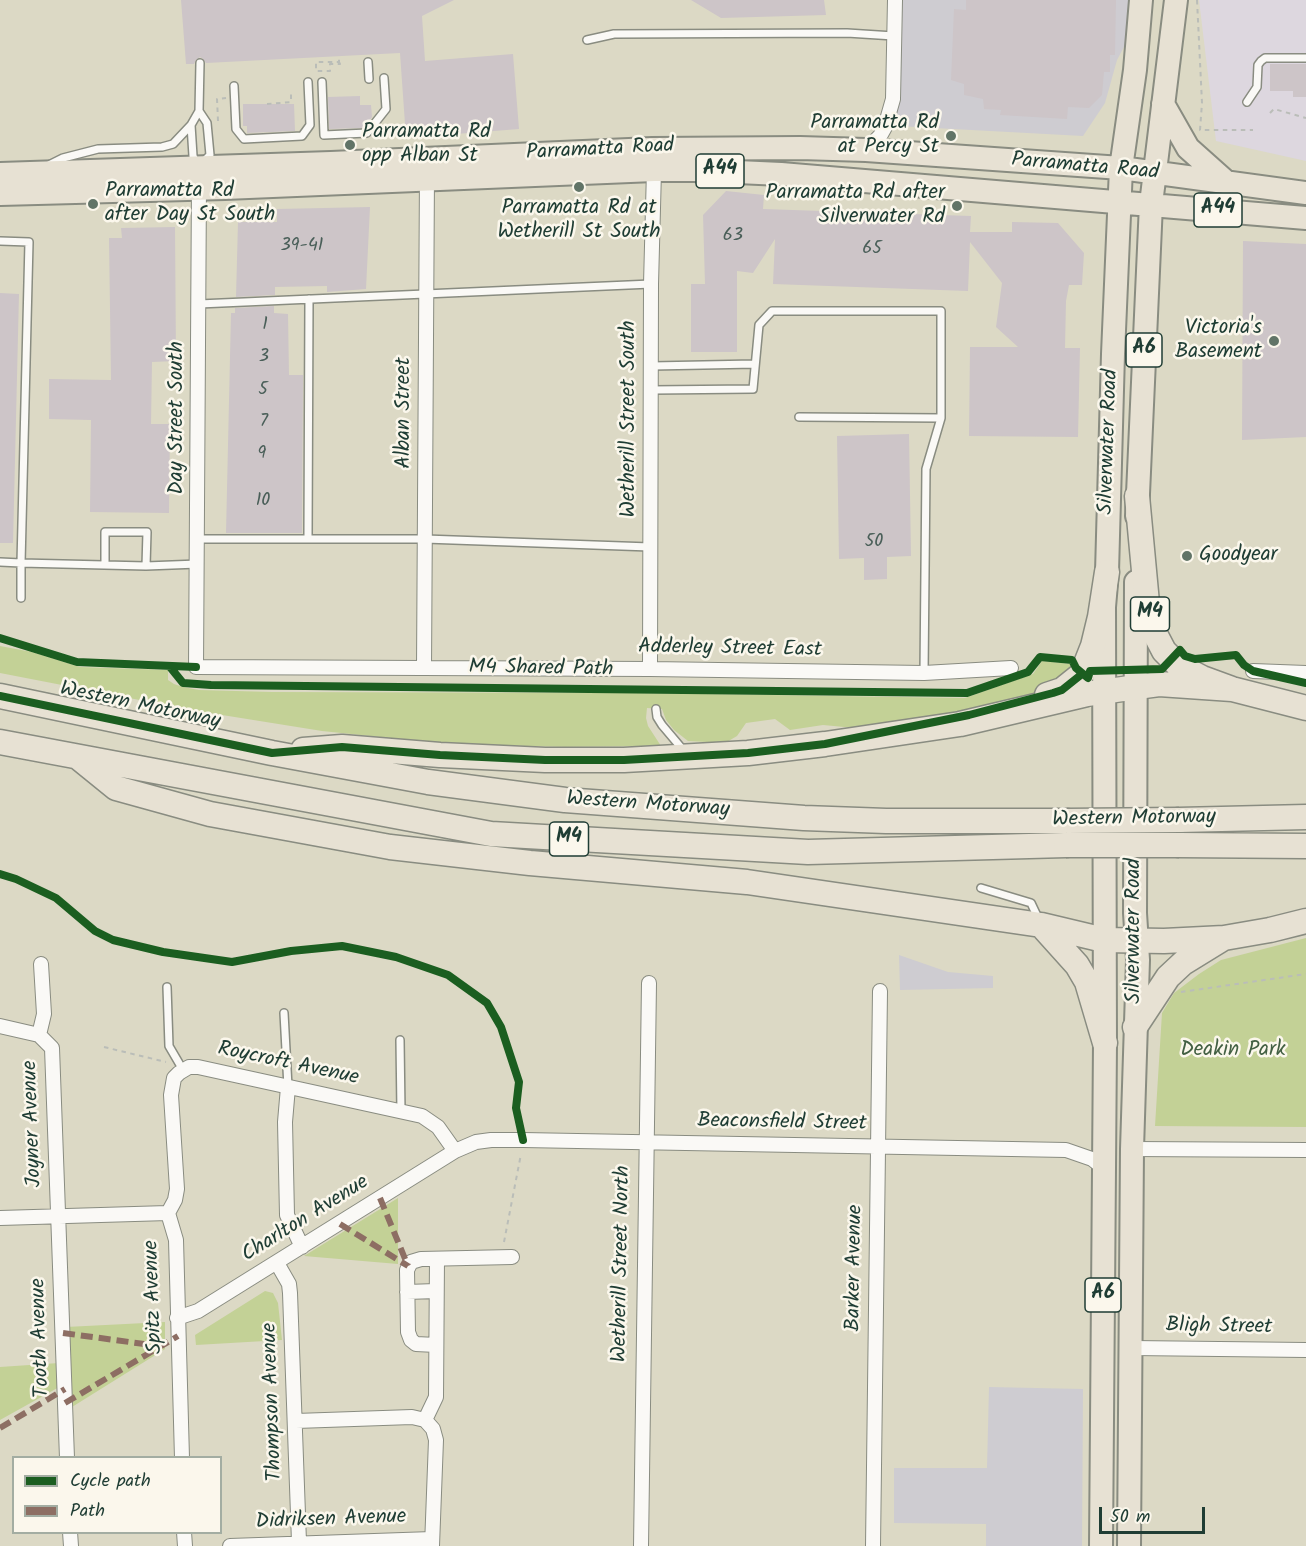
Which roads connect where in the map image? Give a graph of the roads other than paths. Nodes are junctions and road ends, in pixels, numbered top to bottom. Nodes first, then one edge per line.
1 (895, 0) edge
2 (1142, 0) edge
3 (1176, 0) edge
4 (894, 36) junction
5 (587, 40) dead end
6 (1306, 58) edge
7 (368, 62) dead end
8 (200, 63) dead end
9 (384, 78) dead end
10 (369, 79) dead end
11 (322, 81) dead end
12 (308, 82) dead end
13 (234, 86) dead end
14 (1247, 102) dead end
15 (1163, 104) junction
16 (199, 111) junction
17 (191, 125) junction
18 (866, 150) junction
19 (1121, 168) junction
20 (426, 169) junction
21 (654, 170) junction
22 (34, 173) junction
23 (1154, 173) junction
24 (0, 174) edge
25 (199, 178) junction
26 (1225, 181) junction
27 (1306, 193) edge
28 (0, 194) edge
29 (1119, 202) junction
30 (1151, 204) junction
31 (1306, 218) edge
32 (0, 241) edge
33 (651, 284) junction
34 (426, 294) junction
35 (309, 299) junction
36 (199, 304) junction
37 (755, 364) junction
38 (652, 366) junction
39 (652, 390) junction
40 (799, 417) dead end
41 (941, 418) junction
42 (1137, 496) junction
43 (308, 537) junction
44 (425, 538) junction
45 (198, 539) junction
46 (650, 547) junction
47 (0, 562) edge
48 (21, 563) junction
49 (198, 564) junction
50 (105, 565) junction
51 (146, 566) junction
52 (1107, 572) junction
53 (21, 598) dead end
54 (196, 667) joint
55 (424, 668) junction
56 (1011, 668) dead end
57 (650, 669) junction
58 (1253, 670) dead end
59 (1306, 673) edge
60 (924, 674) junction
61 (1137, 687) junction
62 (1232, 689) junction
63 (1105, 691) junction
64 (0, 696) edge
65 (1306, 708) edge
66 (656, 709) dead end
67 (0, 742) edge
68 (825, 744) junction
69 (272, 753) junction
70 (690, 757) junction
71 (79, 758) junction
72 (1306, 817) edge
73 (1306, 846) edge
74 (981, 888) dead end
75 (1306, 921) edge
76 (1041, 926) junction
77 (1224, 938) junction
78 (1104, 940) junction
79 (1138, 940) junction
80 (41, 964) dead end
81 (649, 982) dead end
82 (167, 987) dead end
83 (880, 991) dead end
84 (284, 1013) dead end
85 (0, 1026) edge
86 (1135, 1027) junction
87 (39, 1035) junction
88 (400, 1040) dead end
89 (1106, 1043) junction
90 (180, 1066) junction
91 (288, 1087) junction
92 (401, 1112) junction
93 (646, 1143) junction
94 (878, 1146) junction
95 (1132, 1149) junction
96 (1306, 1150) edge
97 (454, 1151) junction
98 (1105, 1169) junction
99 (168, 1212) junction
100 (59, 1216) junction
101 (0, 1218) edge
102 (302, 1247) junction
103 (507, 1257) road end
104 (436, 1259) junction
105 (277, 1263) junction
106 (436, 1291) junction
107 (407, 1292) junction
108 (177, 1318) junction
109 (436, 1345) junction
110 (1131, 1348) junction
111 (1306, 1350) edge
112 (425, 1420) junction
113 (296, 1421) junction
114 (67, 1456) edge
115 (182, 1456) edge
116 (299, 1542) junction
117 (432, 1542) edge
118 (261, 1545) edge
119 (230, 1546) edge
120 (641, 1546) edge
121 (873, 1546) edge
122 (1101, 1546) edge
123 (1129, 1546) edge

1 - 4 street
2 - 19 highway, A6
3 - 15 highway, A6
4 - 5 lane
4 - 18 street
6 - 14 lane
7 - 10 lane
8 - 16 lane
9 - 11 lane
12 - 13 lane
15 - 23 highway, A6
15 - 26 highway
16 - 17 lane
16 - 25 lane
17 - 22 lane
17 - 25 lane
18 - 19 highway, Parramatta Road / A44
18 - 20 highway, Parramatta Road / A44
19 - 23 highway, Parramatta Road / A44
19 - 29 highway, A6
20 - 21 highway, Parramatta Road / A44
20 - 25 highway, Parramatta Road / A44
20 - 34 street, Alban Street
21 - 29 highway, Parramatta Road / A44
21 - 33 street, Wetherill Street South
22 - 24 highway, Parramatta Road / A44
22 - 25 highway, Parramatta Road / A44
23 - 26 highway, Parramatta Road / A44
23 - 30 highway, Silverwater Road / A6
25 - 28 highway, Parramatta Road / A44
25 - 36 street, Day Street South
26 - 27 highway, Parramatta Road / A44
29 - 30 highway, Parramatta Road / A44
29 - 52 highway, Silverwater Road / A6
30 - 31 highway, Parramatta Road / A44
30 - 42 highway, Silverwater Road / A6
32 - 48 lane
33 - 34 lane
33 - 38 street, Wetherill Street South
34 - 35 lane
34 - 44 street, Alban Street
35 - 36 lane
35 - 43 lane
36 - 45 street, Day Street South
37 - 38 lane
37 - 39 lane
37 - 41 lane
38 - 39 street, Wetherill Street South
39 - 46 street, Wetherill Street South
40 - 41 lane
41 - 60 lane
42 - 61 highway, Silverwater Road / A6
42 - 62 highway, M4
43 - 44 lane
43 - 45 lane
44 - 46 lane
44 - 55 street, Alban Street
45 - 49 street, Day Street South
46 - 57 street, Wetherill Street South
47 - 48 lane
48 - 50 lane
48 - 53 lane
49 - 51 lane
49 - 54 street, Day Street South
50 - 51 lane
50 - 51 lane
52 - 63 highway, Silverwater Road / A6
52 - 68 highway
54 - 55 street, Adderley Street East
55 - 57 street, Adderley Street East
56 - 60 street, Adderley Street East
57 - 60 street, Adderley Street East
58 - 59 street
61 - 62 highway, M4
61 - 63 highway
61 - 79 highway, Silverwater Road / A6
62 - 65 highway, M4
63 - 68 highway
63 - 78 highway, Silverwater Road / A6
64 - 69 highway, Western Motorway / M4
66 - 70 lane
67 - 71 highway, Western Motorway / M4
68 - 70 highway
69 - 70 highway
69 - 72 highway, Western Motorway / M4, bridge
71 - 73 highway, Western Motorway / M4, bridge
71 - 76 highway
74 - 76 lane
75 - 77 highway
76 - 78 highway
76 - 89 highway
77 - 79 highway
77 - 86 highway
78 - 79 highway
78 - 89 highway, Silverwater Road / A6
79 - 86 highway, Silverwater Road / A6
80 - 87 street, Joyner Avenue
81 - 93 street, Wetherill Street North
82 - 90 lane
83 - 94 street, Barker Avenue
84 - 91 lane
85 - 87 street, Joyner Avenue
86 - 95 highway, Silverwater Road / A6
87 - 100 street, Joyner Avenue
88 - 92 lane
89 - 98 highway, Silverwater Road / A6
90 - 91 street, Roycroft Avenue
90 - 99 street, Spitz Avenue
91 - 92 street, Roycroft Avenue
91 - 102 street
92 - 97 street, Roycroft Avenue
93 - 94 street, Beaconsfield Street
93 - 97 street, Beaconsfield Street
93 - 120 street, Wetherill Street North
94 - 98 street, Beaconsfield Street
94 - 121 street, Barker Avenue
95 - 96 street
95 - 110 highway, Silverwater Road / A6
97 - 102 street, Charlton Avenue
98 - 122 highway, Silverwater Road / A6
99 - 100 street
99 - 108 street, Spitz Avenue
100 - 101 street
100 - 114 street, Tooth Avenue
102 - 105 street, Charlton Avenue
103 - 104 street
104 - 106 street
104 - 107 street
105 - 108 street, Charlton Avenue
105 - 113 street, Thompson Avenue
106 - 107 street
106 - 109 street
107 - 109 street
108 - 115 street, Spitz Avenue
109 - 112 street
110 - 111 street, Bligh Street
110 - 123 highway, Silverwater Road / A6
112 - 113 street
112 - 117 street
113 - 116 street, Thompson Avenue
116 - 117 street, Didriksen Avenue
116 - 118 street, Didriksen Avenue
118 - 119 street, Didriksen Avenue

